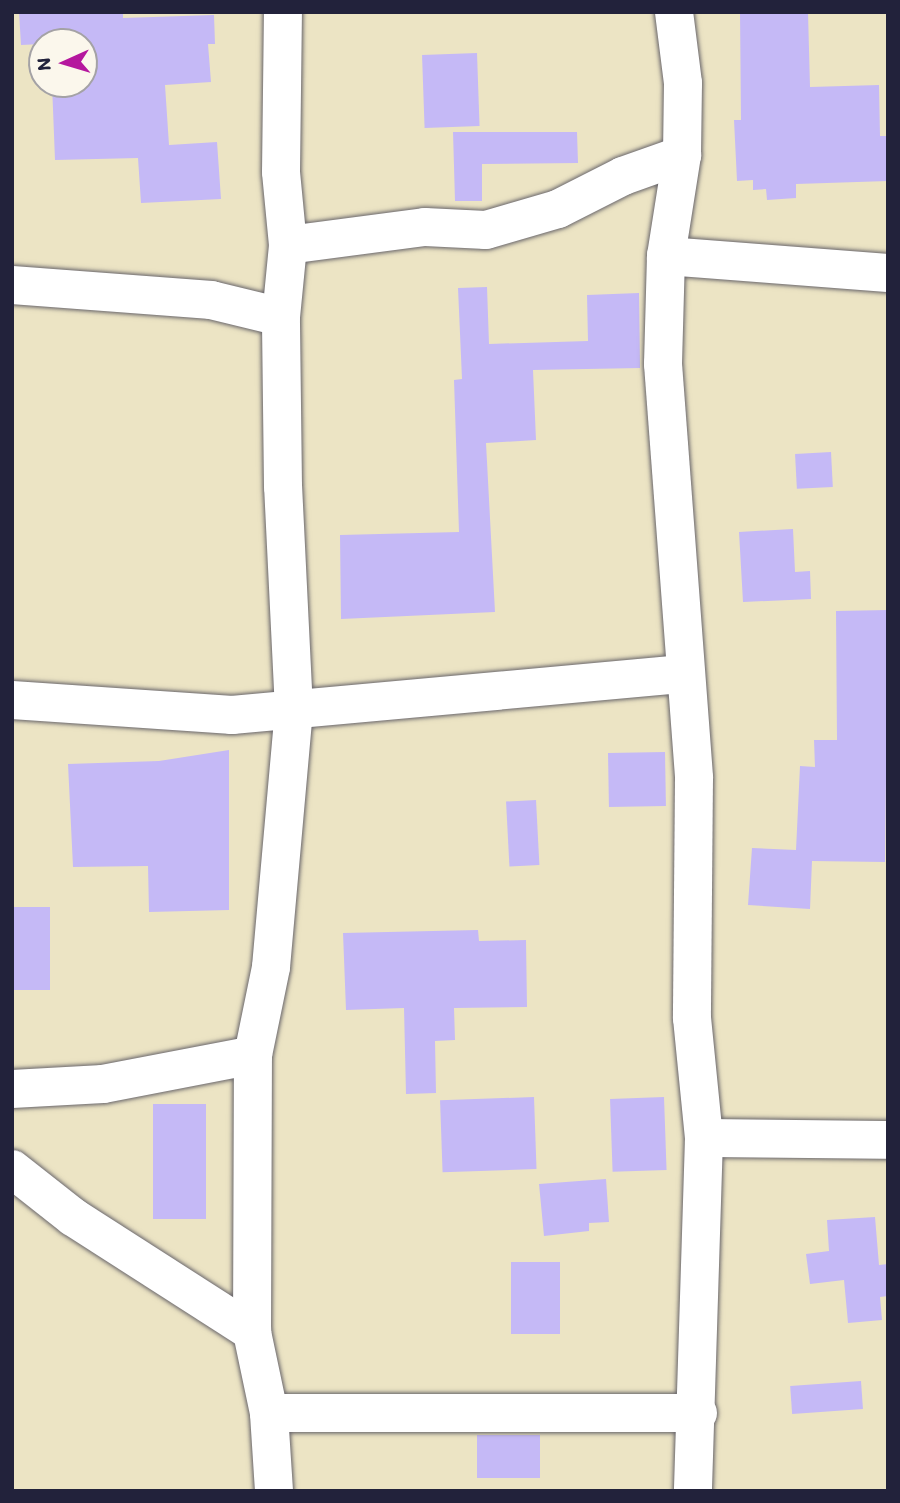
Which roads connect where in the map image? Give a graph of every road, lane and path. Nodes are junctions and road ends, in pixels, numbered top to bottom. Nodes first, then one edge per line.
1 (283, 12) edge
2 (674, 12) edge
3 (682, 155) junction
4 (288, 245) junction
5 (666, 256) junction
6 (888, 273) edge
7 (12, 285) edge
8 (281, 317) junction
9 (683, 674) junction
10 (12, 700) edge
11 (294, 710) junction
12 (253, 1055) junction
13 (12, 1089) edge
14 (704, 1138) junction
15 (888, 1140) edge
16 (12, 1169) edge
17 (252, 1332) junction
18 (269, 1413) junction
19 (698, 1413) junction
20 (274, 1491) edge
21 (693, 1491) edge

1 - 4 street
2 - 3 street
3 - 4 street
3 - 5 street
4 - 8 street
5 - 6 street
5 - 9 street
7 - 8 street
8 - 11 street
9 - 11 street
9 - 14 street
10 - 11 street
11 - 12 street
12 - 13 street
12 - 17 street
14 - 15 street
14 - 19 street
16 - 17 street
17 - 18 street
18 - 19 street
18 - 20 street
19 - 21 street

